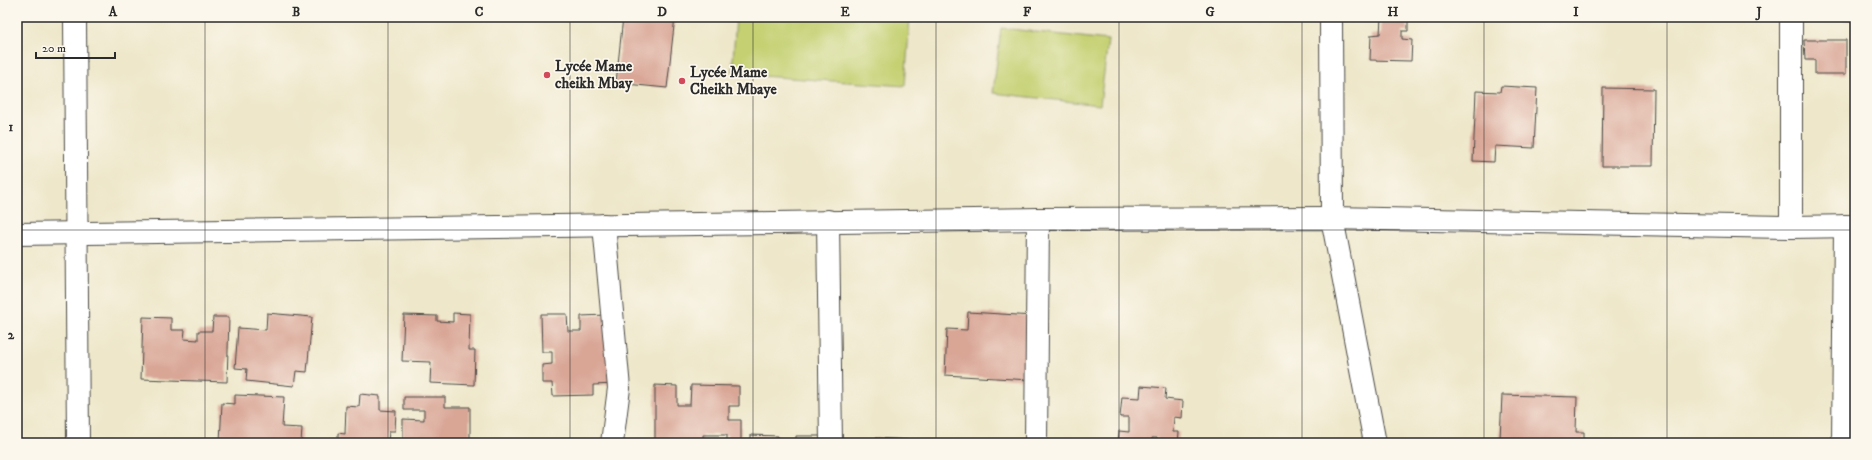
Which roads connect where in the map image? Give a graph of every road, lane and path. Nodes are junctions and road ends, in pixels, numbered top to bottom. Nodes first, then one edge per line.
1 (74, 17) edge
2 (1331, 17) edge
3 (1791, 17) edge
4 (1332, 218) junction
5 (1038, 219) junction
6 (828, 221) junction
7 (604, 225) junction
8 (1850, 226) edge
9 (1791, 227) junction
10 (17, 234) edge
11 (75, 235) junction
12 (78, 443) edge
13 (612, 443) edge
14 (830, 443) edge
15 (1036, 443) edge
16 (1376, 443) edge
17 (1843, 443) edge

1 - 11 street
2 - 4 street
3 - 9 street
4 - 5 street
4 - 9 street
4 - 16 street
5 - 6 street
5 - 15 street
6 - 7 street
6 - 14 street
7 - 11 street
7 - 13 street
8 - 9 street
8 - 17 street
10 - 11 street
11 - 12 street

